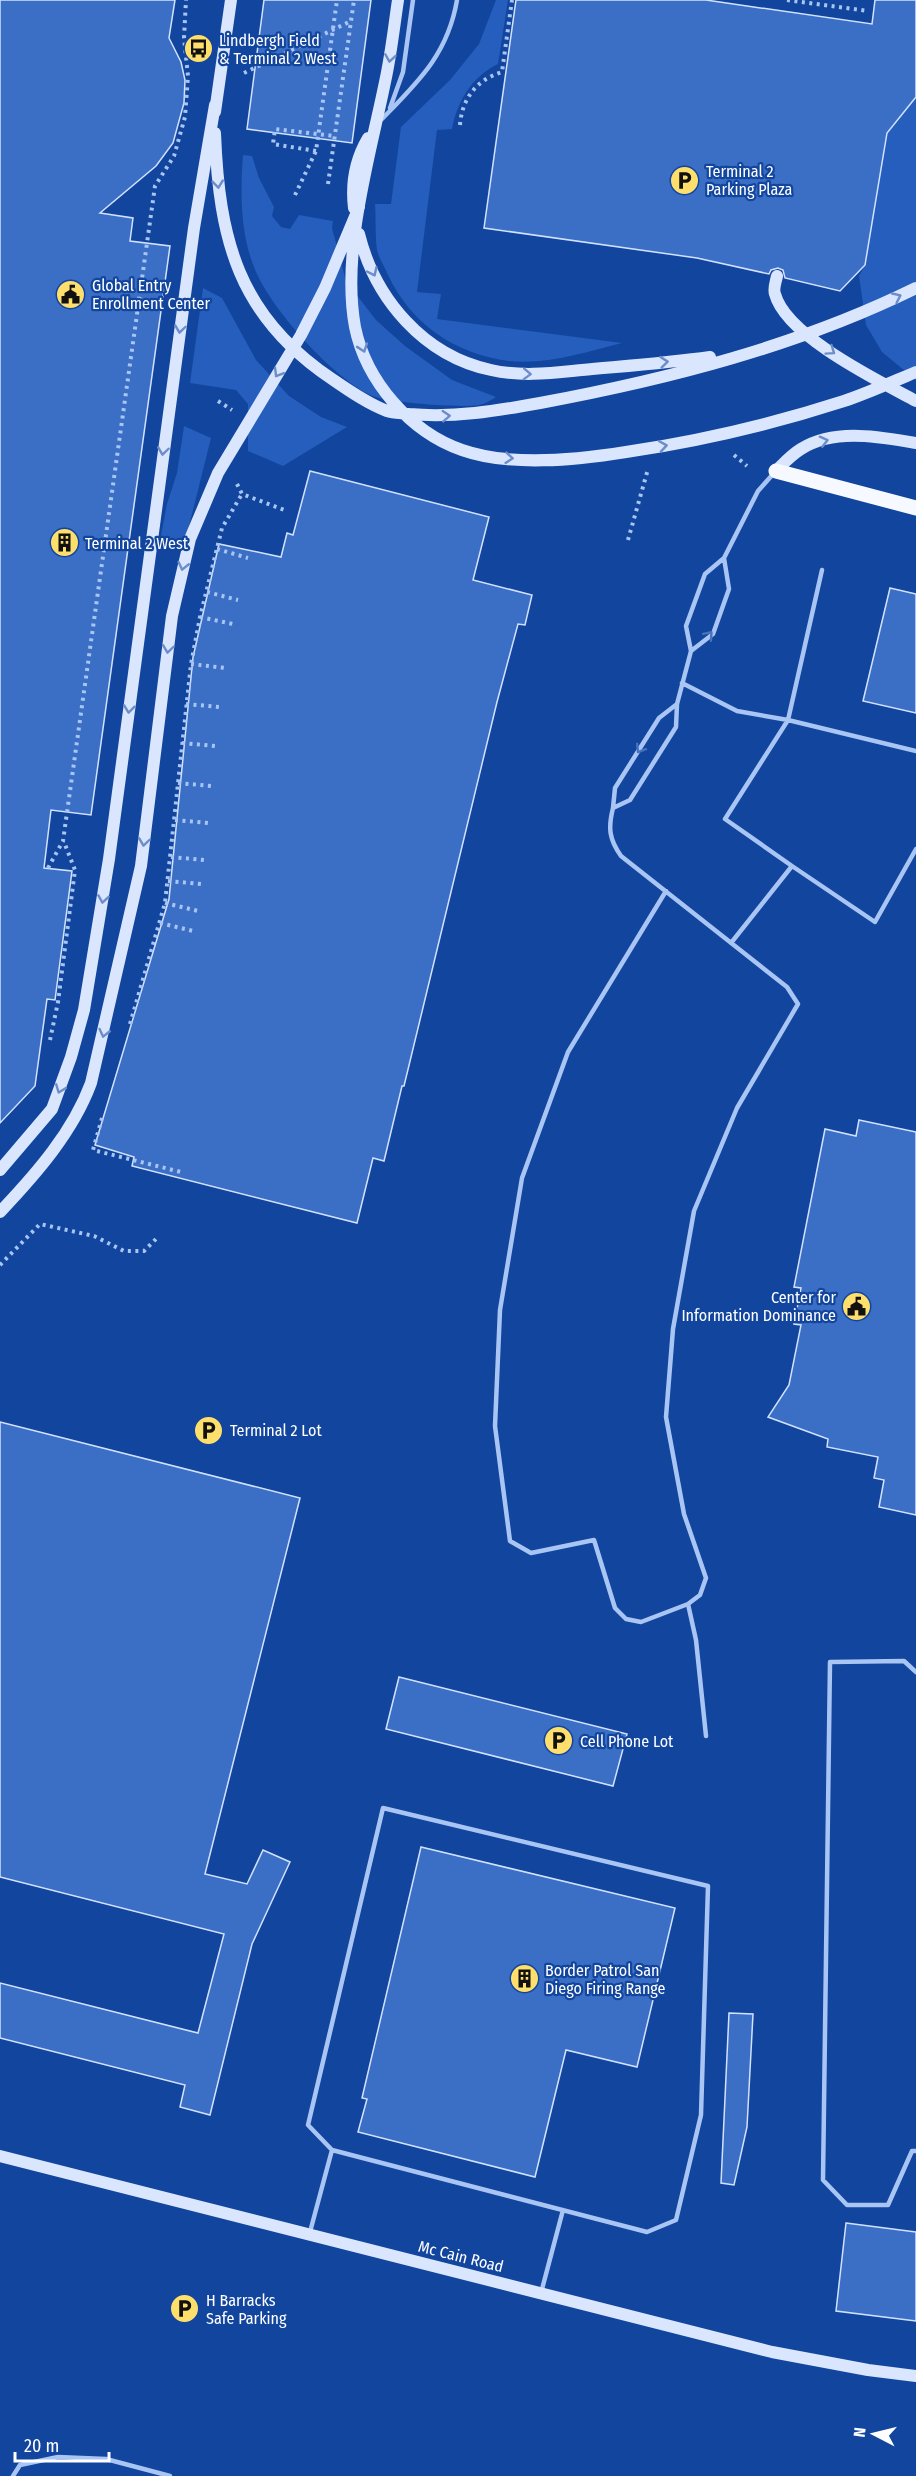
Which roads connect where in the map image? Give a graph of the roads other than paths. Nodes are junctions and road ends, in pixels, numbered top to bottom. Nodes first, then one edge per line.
1 (231, 0) edge
2 (398, 0) edge
3 (413, 0) edge
4 (457, 0) edge
5 (214, 105) junction
6 (381, 119) junction
7 (358, 207) junction
8 (777, 276) dead end
9 (916, 288) edge
10 (764, 349) junction
11 (916, 372) edge
12 (916, 401) edge
13 (916, 443) edge
14 (776, 471) junction
15 (916, 508) edge
16 (724, 558) junction
17 (822, 570) dead end
18 (691, 651) junction
19 (682, 683) junction
20 (677, 704) junction
21 (788, 720) junction
22 (916, 751) edge
23 (613, 808) junction
24 (916, 849) edge
25 (792, 866) junction
26 (666, 891) junction
27 (731, 943) junction
28 (0, 1170) edge
29 (0, 1212) edge
30 (688, 1604) junction
31 (916, 1672) edge
32 (706, 1736) dead end
33 (332, 2150) junction
34 (916, 2151) edge
35 (0, 2156) edge
36 (563, 2210) junction
37 (309, 2235) junction
38 (541, 2293) junction
39 (916, 2376) edge
40 (13, 2476) edge
41 (170, 2476) edge

1 - 5 main road
2 -> 7 main road
3 - 6 lane
4 - 6 lane
5 -> 10 main road
5 -> 28 main road
6 -> 10 main road
7 -> 11 main road
7 -> 29 main road
8 -> 12 main road
10 -> 9 main road
14 -> 13 main road
14 - 15 main road
14 - 16 lane
16 - 18 lane
18 -> 16 lane
17 - 21 lane
18 - 19 lane
19 - 20 lane
19 - 21 lane
20 -> 23 lane
20 - 23 lane
21 - 22 lane
21 - 25 lane
23 - 26 lane
24 - 25 lane
25 - 27 lane
26 - 27 lane
26 - 30 lane
27 - 30 lane
30 - 32 lane
31 - 34 lane
33 - 36 lane
33 - 36 lane
33 - 37 lane
35 - 37 main road, Mc Cain Road
36 - 38 lane
37 - 38 main road, Mc Cain Road
38 - 39 main road, Mc Cain Road
40 - 41 lane

